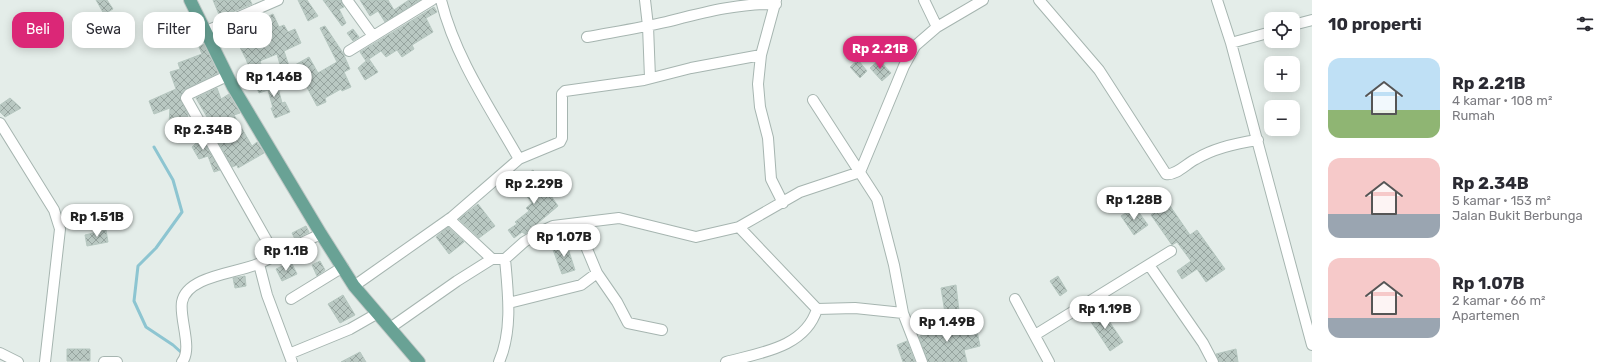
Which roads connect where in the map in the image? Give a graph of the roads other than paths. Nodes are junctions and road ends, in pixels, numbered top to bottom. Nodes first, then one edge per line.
1 (190, 0) edge
2 (278, 0) edge
3 (347, 0) edge
4 (432, 0) edge
5 (441, 0) edge
6 (645, 0) edge
7 (924, 0) edge
8 (983, 0) edge
9 (1039, 0) edge
10 (1217, 0) edge
11 (776, 2) edge
12 (195, 12) edge
13 (1312, 20) edge
14 (1300, 23) edge
15 (648, 26) junction
16 (937, 28) junction
17 (205, 32) edge
18 (205, 34) edge
19 (1264, 34) edge
20 (373, 36) junction
21 (587, 37) dead end
22 (1231, 43) junction
23 (349, 51) dead end
24 (761, 55) junction
25 (227, 76) junction
26 (650, 78) junction
27 (813, 100) dead end
28 (0, 123) edge
29 (1258, 140) junction
30 (519, 160) junction
31 (860, 172) junction
32 (783, 202) junction
33 (448, 219) junction
34 (739, 226) junction
35 (321, 234) junction
36 (587, 250) dead end
37 (1171, 251) dead end
38 (275, 255) junction
39 (492, 259) junction
40 (505, 259) junction
41 (259, 264) junction
42 (1149, 265) junction
43 (343, 267) junction
44 (597, 272) junction
45 (354, 286) junction
46 (291, 299) dead end
47 (1015, 299) dead end
48 (509, 303) junction
49 (817, 309) junction
50 (378, 313) junction
51 (903, 313) junction
52 (390, 328) junction
53 (662, 330) dead end
54 (1035, 335) junction
55 (1312, 345) edge
56 (0, 353) edge
57 (184, 358) edge
58 (290, 358) edge
59 (18, 362) edge
60 (45, 362) edge
61 (104, 362) edge
62 (117, 362) edge
63 (419, 362) edge
64 (499, 362) edge
65 (726, 362) edge
66 (922, 362) edge
67 (1049, 362) edge
68 (1213, 362) edge

1 - 12 main road
2 - 17 street
3 - 20 street
4 - 20 street
5 - 30 street
6 - 15 street
7 - 16 street
8 - 16 street
9 - 29 street
10 - 22 street
11 - 15 street
11 - 24 street
13 - 14 street
15 - 21 street
15 - 26 street
16 - 31 street
18 - 25 main road
19 - 22 street
20 - 23 street
22 - 29 street
24 - 26 street
24 - 32 street
25 - 35 main road
25 - 38 street
26 - 30 street
27 - 31 street
28 - 60 street
29 - 55 street
30 - 33 street
31 - 32 street
31 - 51 street
32 - 34 street
33 - 39 street
33 - 45 street
34 - 40 street
34 - 49 street
35 - 38 street
35 - 43 main road
36 - 44 street
37 - 42 street
38 - 41 street
39 - 40 street
39 - 52 street
40 - 48 street
41 - 57 street
41 - 58 street
42 - 54 street
42 - 68 street
43 - 45 main road
43 - 46 street
44 - 48 street
44 - 53 street
45 - 50 main road
47 - 54 street
48 - 64 street
49 - 51 street
49 - 65 street
50 - 52 main road
50 - 58 street
51 - 66 street
52 - 63 main road
54 - 67 street
56 - 59 street
61 - 62 street

